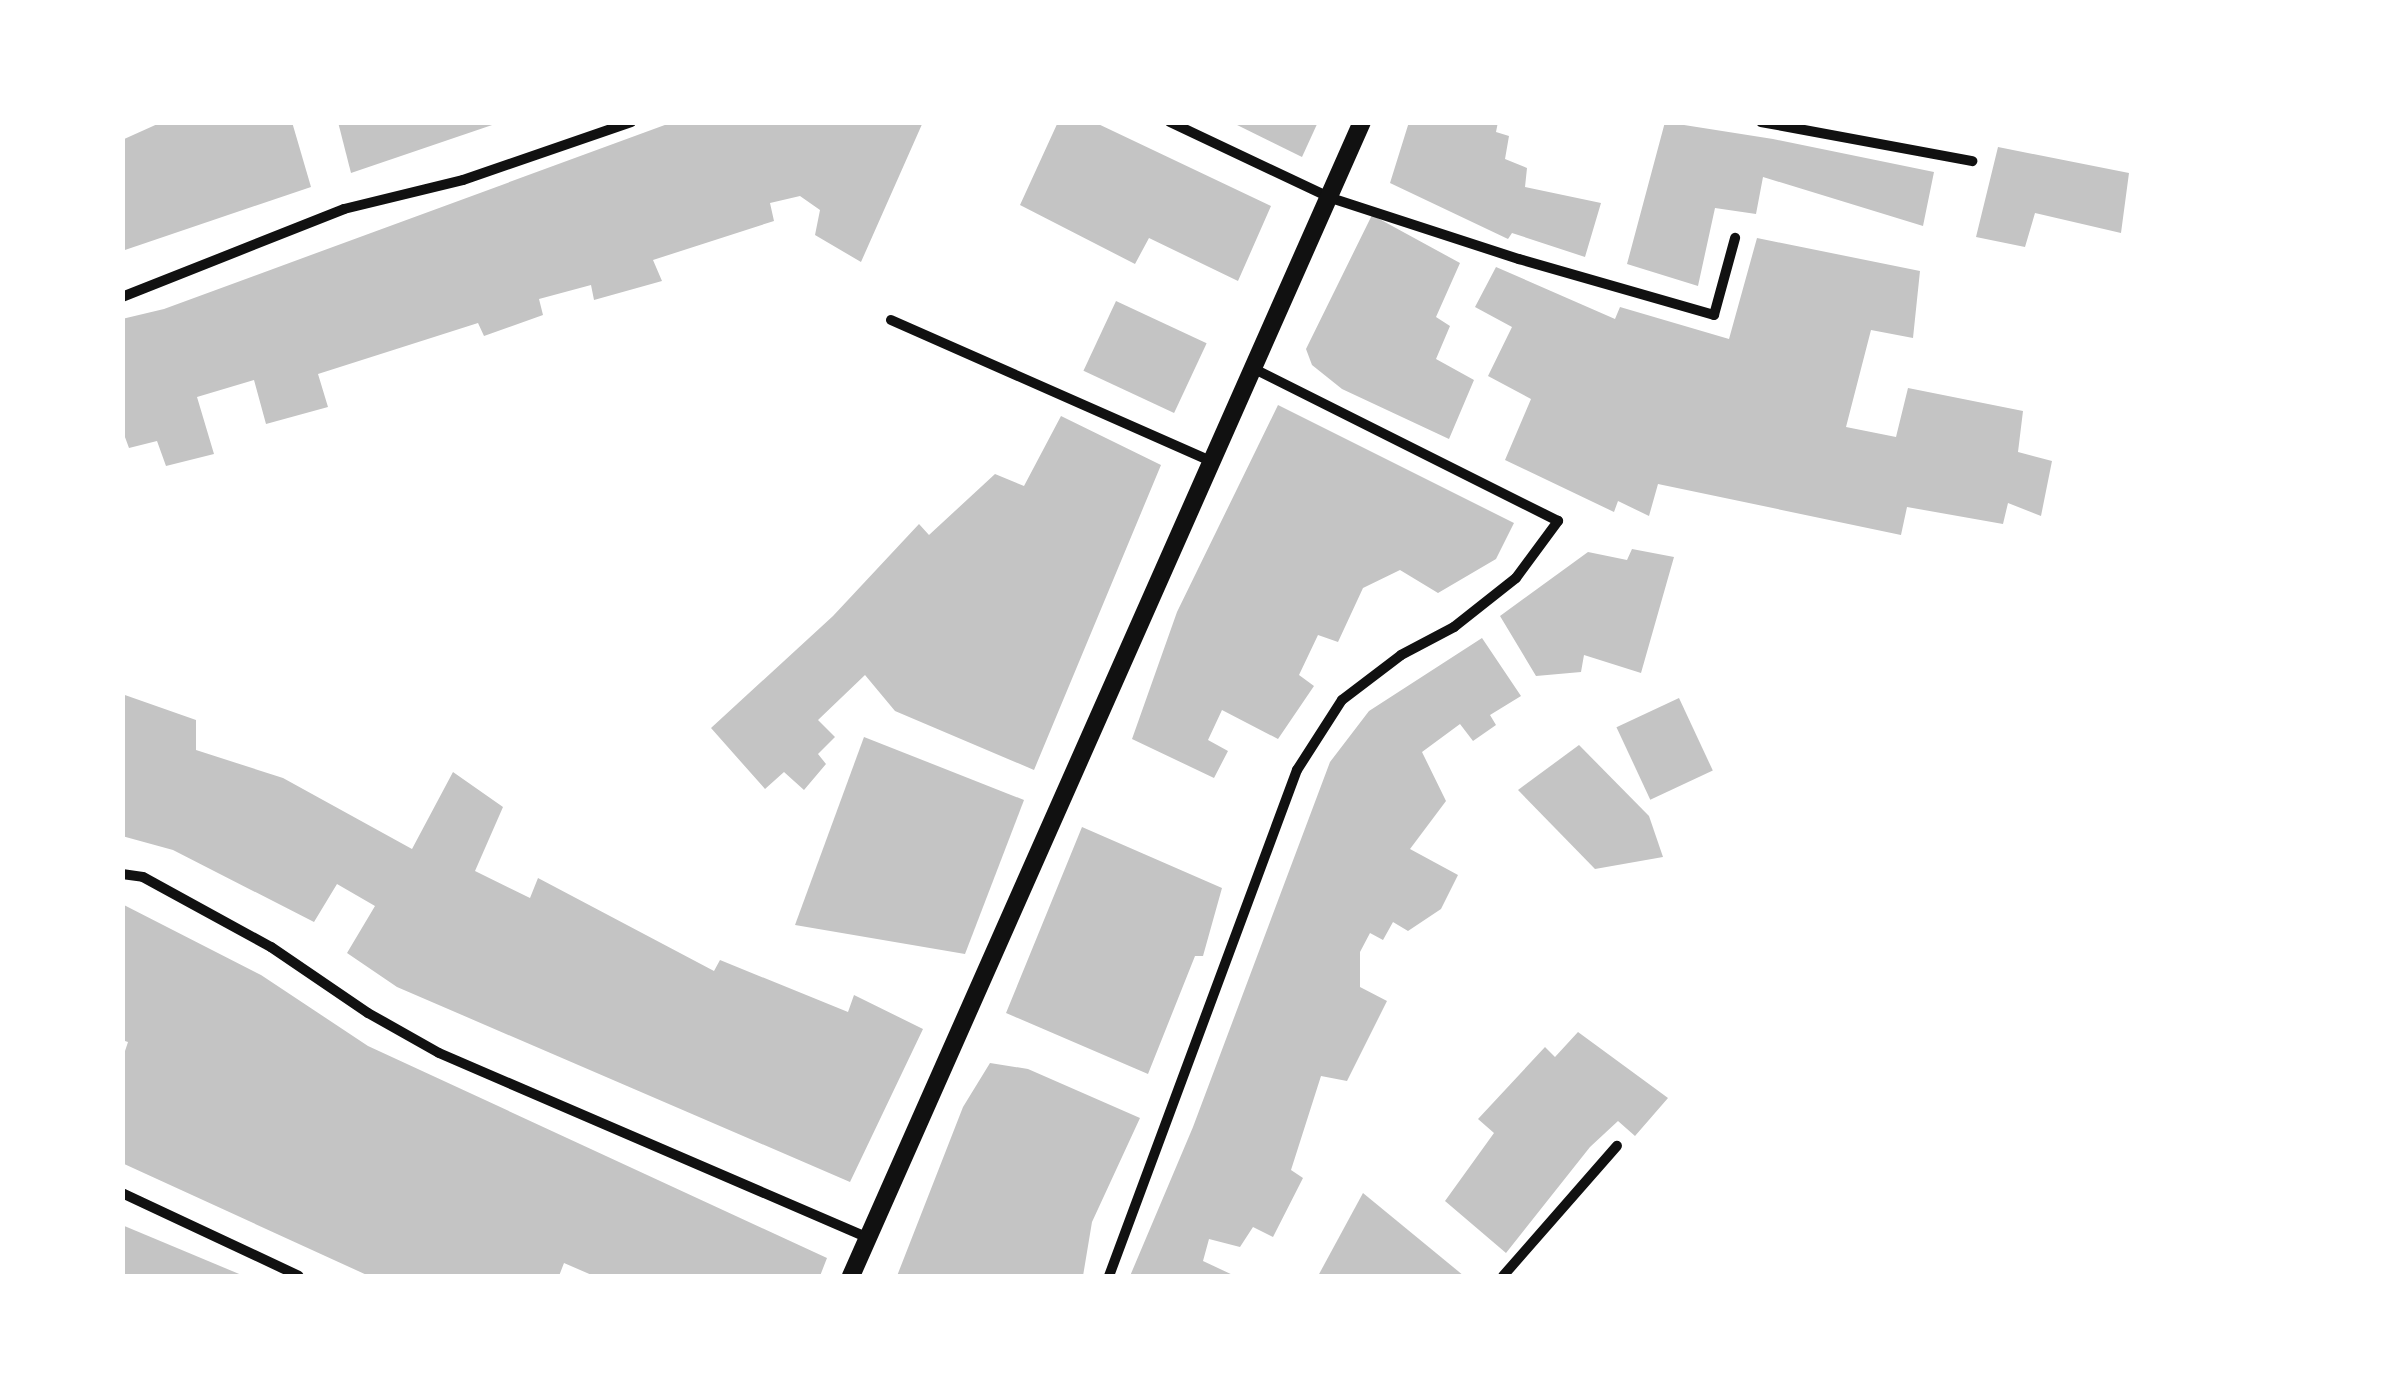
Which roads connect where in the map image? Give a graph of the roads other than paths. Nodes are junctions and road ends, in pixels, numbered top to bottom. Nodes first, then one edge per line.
1 (631, 122) edge
2 (1170, 122) edge
3 (1362, 122) edge
4 (1761, 122) edge
5 (1972, 160) dead end
6 (1331, 198) junction
7 (1735, 238) dead end
8 (122, 296) edge
9 (891, 320) dead end
10 (1251, 367) junction
11 (1210, 460) junction
12 (122, 874) edge
13 (1617, 1146) dead end
14 (122, 1193) edge
15 (868, 1237) junction
16 (299, 1276) edge
17 (850, 1276) edge
18 (1109, 1276) edge
19 (1503, 1276) edge

1 - 8 street
2 - 6 street
3 - 6 street
4 - 5 street
6 - 7 street
6 - 10 street
9 - 11 street
10 - 11 street
10 - 18 street
11 - 15 street
12 - 15 street
13 - 19 street
14 - 16 street
15 - 17 street

